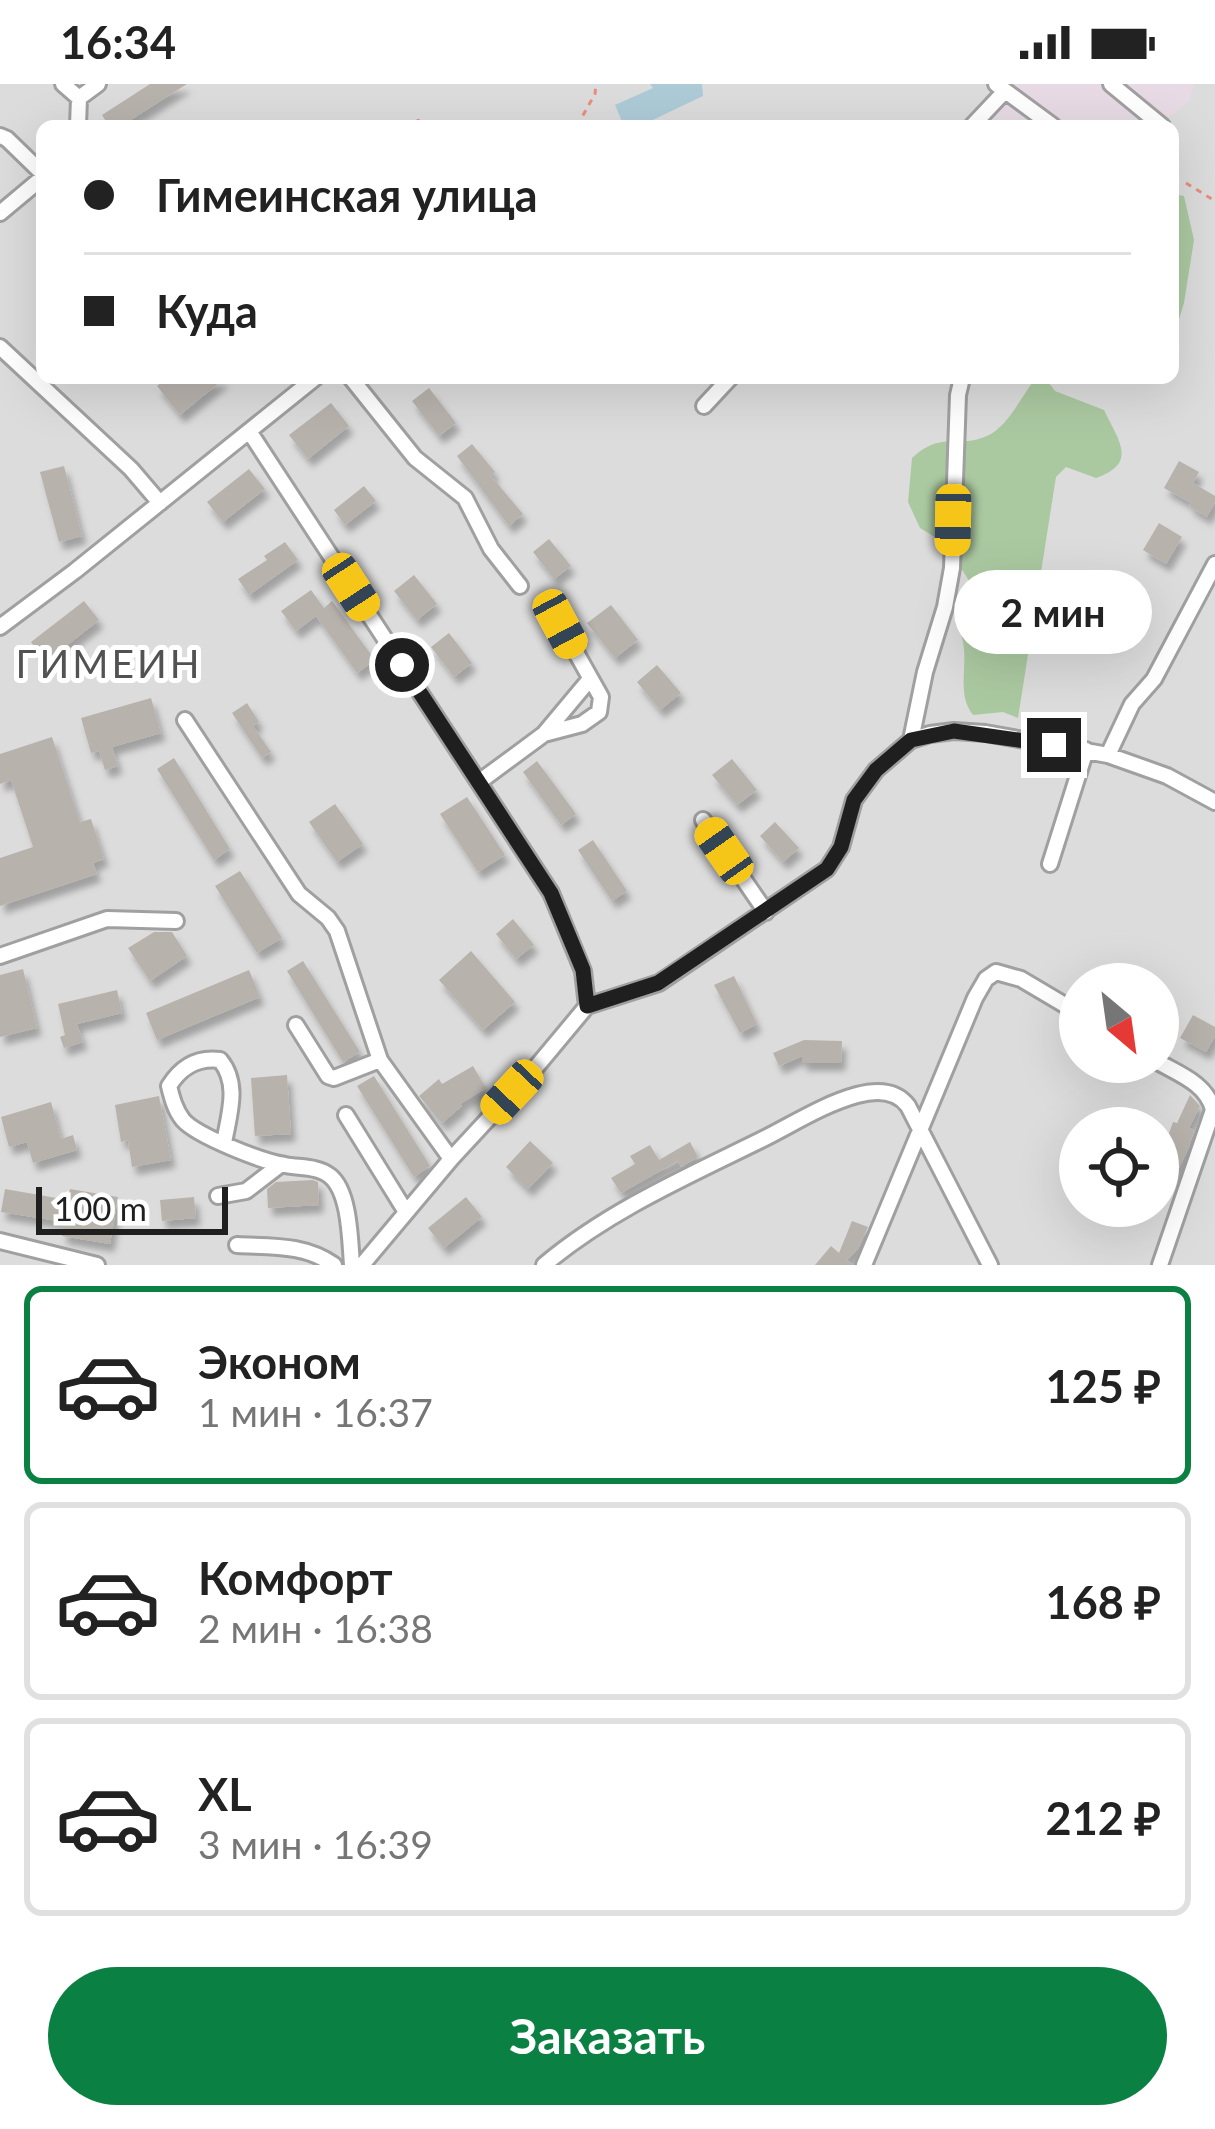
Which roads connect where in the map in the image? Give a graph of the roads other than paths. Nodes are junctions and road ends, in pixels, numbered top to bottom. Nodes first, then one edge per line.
1 (62, 84) edge
2 (98, 84) edge
3 (1111, 84) edge
4 (1000, 87) edge
5 (79, 98) junction
6 (78, 120) edge
7 (976, 120) edge
8 (1044, 120) edge
9 (1155, 120) edge
10 (0, 136) edge
11 (36, 170) edge
12 (36, 181) edge
13 (0, 214) edge
14 (0, 347) edge
15 (36, 381) edge
16 (40, 384) edge
17 (308, 384) edge
18 (356, 384) edge
19 (724, 384) edge
20 (960, 384) edge
21 (704, 406) dead end
22 (249, 431) junction
23 (160, 503) junction
24 (1215, 564) edge
25 (520, 586) dead end
26 (560, 624) dead end
27 (0, 627) edge
28 (590, 680) junction
29 (185, 720) dead end
30 (544, 734) junction
31 (911, 740) junction
32 (1086, 750) junction
33 (1108, 754) junction
34 (479, 782) junction
35 (1215, 802) edge
36 (703, 820) dead end
37 (1050, 864) dead end
38 (766, 912) junction
39 (176, 921) dead end
40 (0, 956) edge
41 (1059, 1001) edge
42 (587, 1006) junction
43 (296, 1025) dead end
44 (380, 1060) junction
45 (1179, 1075) edge
46 (346, 1115) dead end
47 (920, 1127) junction
48 (224, 1143) junction
49 (451, 1159) junction
50 (280, 1165) junction
51 (218, 1196) dead end
52 (406, 1212) junction
53 (0, 1241) edge
54 (237, 1245) dead end
55 (98, 1265) edge
56 (334, 1265) edge
57 (352, 1265) edge
58 (362, 1265) edge
59 (544, 1265) edge
60 (865, 1265) edge
61 (990, 1265) edge
62 (1160, 1265) edge

1 - 5 street
2 - 5 street
3 - 9 street
4 - 7 street
4 - 8 street
5 - 6 street
10 - 11 street
12 - 13 street
14 - 15 street
16 - 23 street
17 - 22 street
18 - 25 street
19 - 21 street
20 - 31 street
22 - 23 street
22 - 34 street
23 - 27 street
24 - 33 street
26 - 28 street
28 - 30 street
28 - 30 street
29 - 44 street
30 - 34 street
31 - 32 street
31 - 38 street
32 - 33 street
32 - 37 street
33 - 35 street
34 - 42 street
36 - 38 street
38 - 42 street
39 - 40 street
41 - 47 street
42 - 49 street
43 - 44 street
44 - 49 street
45 - 62 street
46 - 52 street
47 - 59 street
47 - 60 street
47 - 61 street
48 - 48 street
48 - 50 street
49 - 52 street
50 - 51 street
50 - 57 street
52 - 58 street
53 - 55 street
54 - 56 street

